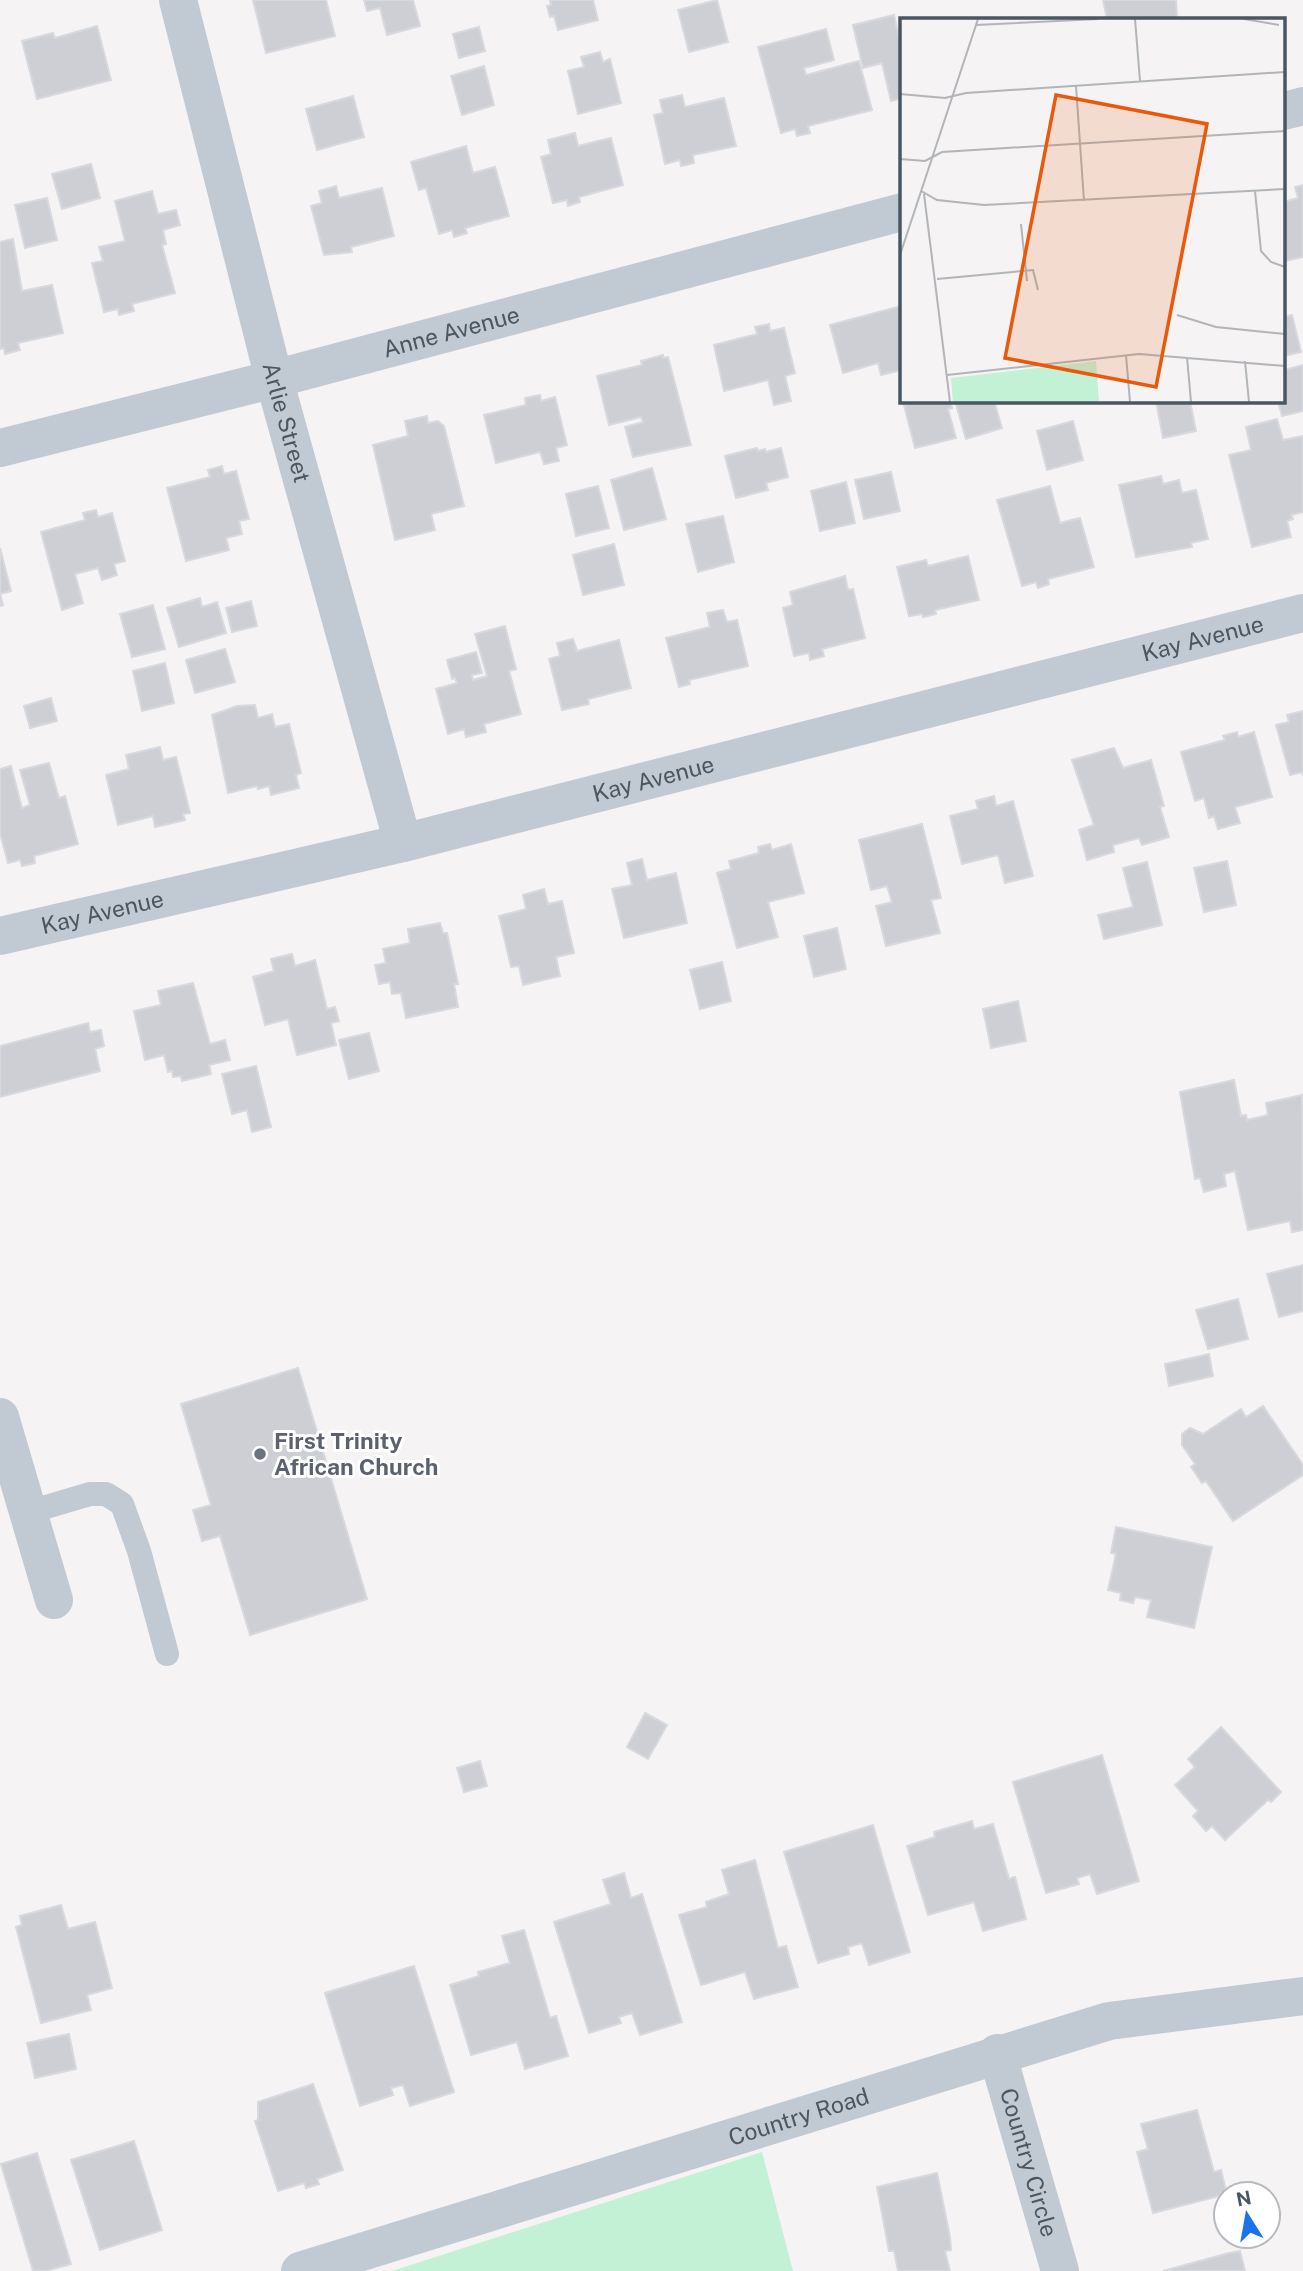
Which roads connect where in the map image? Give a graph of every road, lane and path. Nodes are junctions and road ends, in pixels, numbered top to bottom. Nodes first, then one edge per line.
1 (178, 0) edge
2 (1303, 106) edge
3 (1286, 110) edge
4 (900, 213) edge
5 (274, 379) junction
6 (0, 448) edge
7 (1303, 613) edge
8 (403, 843) junction
9 (0, 936) edge
10 (0, 1417) edge
11 (14, 1516) edge
12 (54, 1600) dead end
13 (167, 1654) dead end
14 (1303, 1996) edge
15 (997, 2053) junction
16 (300, 2271) edge
17 (1060, 2271) edge

1 - 5 street, Arlie Street
2 - 3 street
4 - 5 street, Anne Avenue
5 - 6 street, Anne Avenue
5 - 8 street, Arlie Street
7 - 8 street, Kay Avenue
8 - 9 street, Kay Avenue
10 - 11 street
11 - 12 street
11 - 13 lane
14 - 15 street, Country Road
15 - 16 street, Country Road
15 - 17 street, Country Circle

